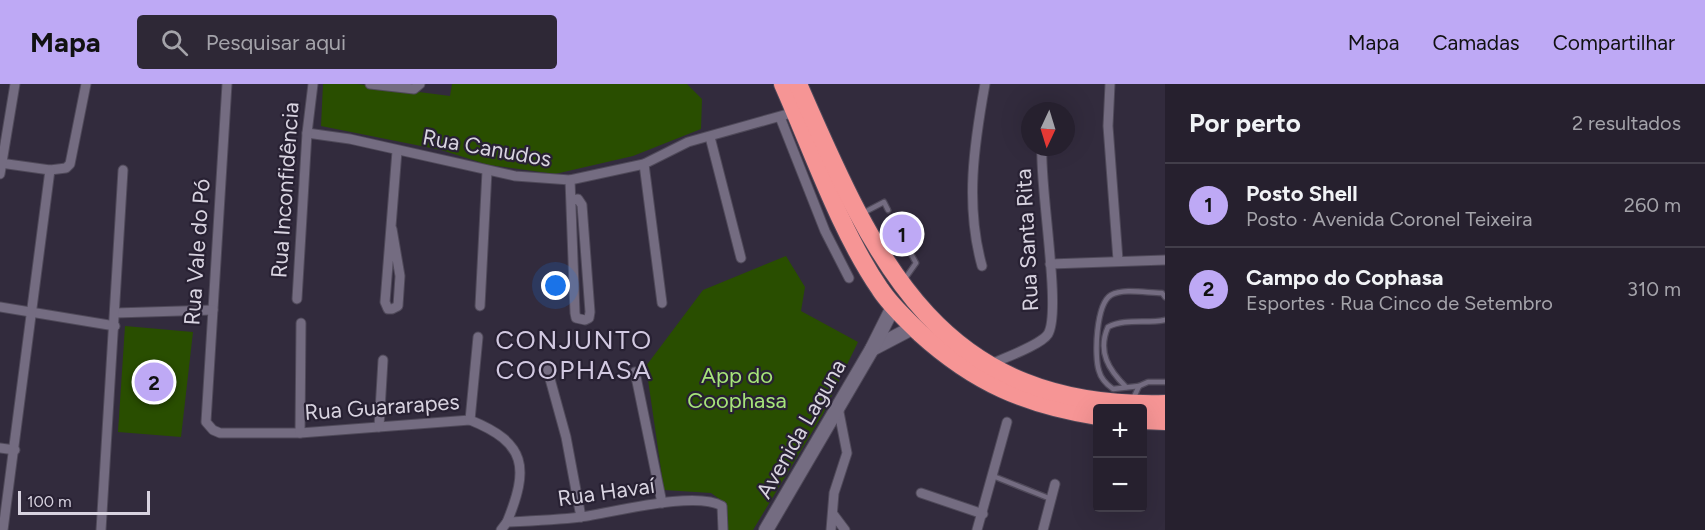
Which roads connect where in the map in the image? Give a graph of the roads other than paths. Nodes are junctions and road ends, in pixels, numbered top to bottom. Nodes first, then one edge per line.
1 (15, 84) edge
2 (86, 84) edge
3 (228, 84) edge
4 (313, 84) edge
5 (371, 84) edge
6 (783, 84) edge
7 (798, 84) edge
8 (985, 84) edge
9 (1110, 84) edge
10 (417, 86) edge
11 (788, 115) junction
12 (307, 133) junction
13 (710, 136) junction
14 (397, 151) junction
15 (1043, 156) edge
16 (1, 163) edge
17 (644, 164) junction
18 (50, 170) junction
19 (123, 170) dead end
20 (487, 171) junction
21 (0, 174) edge
22 (574, 180) junction
23 (575, 200) junction
24 (888, 210) dead end
25 (858, 215) junction
26 (392, 229) junction
27 (910, 252) dead end
28 (741, 258) dead end
29 (1118, 260) junction
30 (1165, 260) edge
31 (1050, 264) junction
32 (982, 266) dead end
33 (849, 278) dead end
34 (901, 284) junction
35 (1165, 297) edge
36 (297, 299) dead end
37 (662, 303) dead end
38 (480, 306) dead end
39 (0, 307) edge
40 (893, 307) junction
41 (213, 310) junction
42 (33, 314) junction
43 (115, 314) junction
44 (1165, 320) edge
45 (302, 323) dead end
46 (114, 326) junction
47 (914, 327) junction
48 (478, 337) dead end
49 (872, 349) junction
50 (383, 360) dead end
51 (989, 365) junction
52 (547, 368) dead end
53 (635, 372) dead end
54 (1165, 382) edge
55 (1132, 392) junction
56 (1165, 404) edge
57 (838, 407) junction
58 (1093, 415) edge
59 (470, 420) junction
60 (1147, 420) edge
61 (1165, 421) edge
62 (206, 422) joint
63 (1007, 422) dead end
64 (379, 427) junction
65 (300, 434) junction
66 (0, 448) edge
67 (15, 450) junction
68 (993, 476) junction
69 (1055, 484) dead end
70 (921, 493) dead end
71 (1051, 499) junction
72 (662, 503) junction
73 (833, 514) junction
74 (982, 514) junction
75 (581, 517) junction
76 (504, 526) edge
77 (3, 530) edge
78 (101, 530) edge
79 (723, 530) edge
80 (766, 530) edge
81 (831, 530) edge
82 (845, 530) edge
83 (977, 530) edge
84 (1043, 530) edge

1 - 16 street
2 - 18 street
3 - 41 street, Rua Vale do Pó
4 - 12 street, Rua Inconfidência
5 - 10 street
6 - 11 highway
7 - 25 highway
8 - 32 street
9 - 29 street
11 - 13 street, Rua Canudos
11 - 33 street
11 - 40 highway
12 - 14 street, Rua Canudos
12 - 36 street, Rua Inconfidência
13 - 17 street, Rua Canudos
13 - 28 street
14 - 20 street, Rua Canudos
14 - 26 street
15 - 31 street, Rua Santa Rita
16 - 18 street
16 - 21 street
17 - 22 street, Rua Canudos
17 - 37 street
18 - 42 street
19 - 43 street
20 - 22 street, Rua Canudos
20 - 38 street
22 - 23 street
23 - 23 street
24 - 25 lane
25 - 34 highway
26 - 26 street
27 - 34 lane
29 - 30 street
29 - 31 street
31 - 51 street, Rua Santa Rita
34 - 51 highway
35 - 55 lane
39 - 42 street
40 - 47 highway
40 - 49 main road, Avenida Laguna
41 - 43 street
41 - 62 street, Rua Vale do Pó
42 - 46 street
42 - 67 street
43 - 46 street
44 - 55 lane
45 - 65 street
46 - 78 street
47 - 49 main road, Avenida Laguna
47 - 58 highway
48 - 59 street
49 - 57 main road, Avenida Laguna
50 - 64 street
51 - 55 highway
52 - 75 street
53 - 72 street
54 - 55 lane
55 - 56 highway
57 - 73 street
57 - 80 main road, Avenida Laguna
59 - 64 street, Rua Guararapes
59 - 76 street, Rua Guararapes
60 - 61 highway
62 - 65 street, Rua Guararapes
63 - 68 street
64 - 65 street, Rua Guararapes
66 - 67 street
67 - 77 street
68 - 71 lane
68 - 74 street
69 - 71 street
70 - 74 street
71 - 84 street
72 - 75 street, Rua Havaí
72 - 79 street, Rua Havaí
73 - 81 street
73 - 82 street
74 - 83 street
75 - 76 street, Rua Havaí

